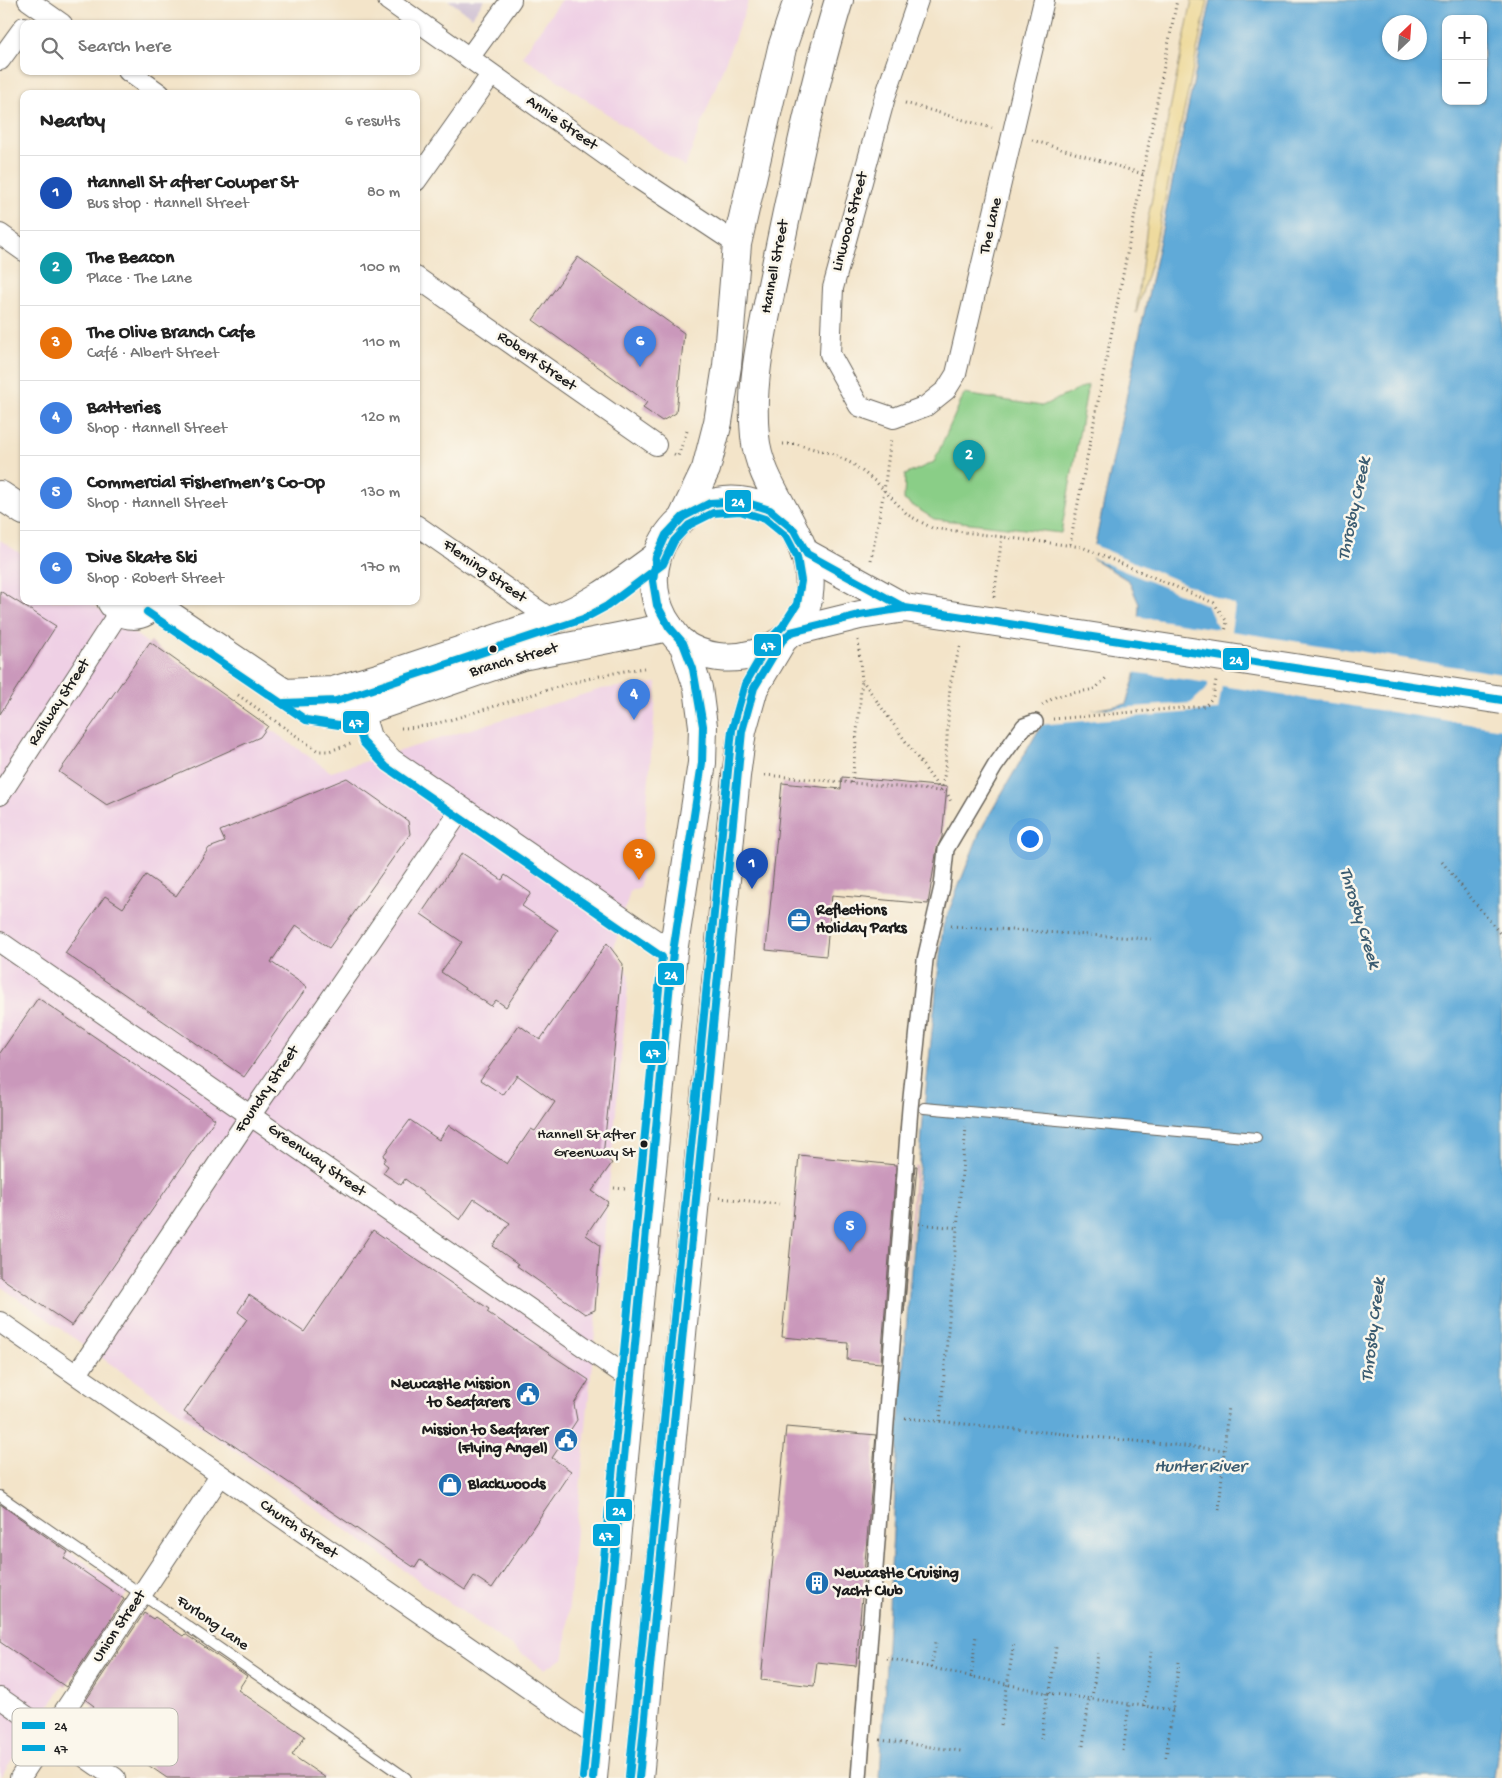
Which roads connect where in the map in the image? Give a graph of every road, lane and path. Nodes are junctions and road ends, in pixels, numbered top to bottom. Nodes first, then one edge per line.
1 (388, 0) edge
2 (511, 0) edge
3 (798, 0) edge
4 (838, 0) edge
5 (918, 0) edge
6 (1044, 0) edge
7 (1177, 0) edge
8 (36, 2) edge
9 (27, 20) edge
10 (57, 20) edge
11 (416, 20) edge
12 (420, 23) edge
13 (20, 32) edge
14 (470, 58) junction
15 (0, 60) edge
16 (134, 75) edge
17 (491, 75) junction
18 (154, 90) edge
19 (420, 175) edge
20 (0, 234) edge
21 (736, 244) junction
22 (20, 248) edge
23 (420, 280) edge
24 (894, 418) junction
25 (687, 431) dead end
26 (786, 444) dead end
27 (656, 445) dead end
28 (678, 456) dead end
29 (884, 491) junction
30 (0, 495) edge
31 (20, 508) edge
32 (683, 517) junction
33 (420, 528) edge
34 (794, 530) junction
35 (1002, 536) junction
36 (1070, 544) junction
37 (1082, 547) dead end
38 (807, 554) junction
39 (656, 557) junction
40 (871, 557) dead end
41 (994, 597) dead end
42 (152, 605) edge
43 (157, 605) edge
44 (115, 606) edge
45 (905, 608) junction
46 (552, 620) junction
47 (676, 635) junction
48 (858, 635) dead end
49 (786, 636) junction
50 (960, 646) dead end
51 (644, 668) dead end
52 (1106, 678) dead end
53 (862, 680) junction
54 (284, 693) junction
55 (1502, 700) edge
56 (363, 711) junction
57 (1030, 724) joint
58 (400, 728) dead end
59 (351, 744) dead end
60 (318, 751) dead end
61 (765, 775) dead end
62 (852, 783) junction
63 (941, 791) junction
64 (0, 795) edge
65 (462, 808) junction
66 (1442, 862) dead end
67 (943, 926) dead end
68 (1502, 936) edge
69 (1151, 940) dead end
70 (0, 942) edge
71 (673, 952) junction
72 (924, 1108) dead end
73 (967, 1111) junction
74 (250, 1116) junction
75 (1256, 1138) dead end
76 (728, 1199) dead end
77 (779, 1204) dead end
78 (916, 1224) dead end
79 (958, 1228) junction
80 (0, 1322) edge
81 (77, 1374) junction
82 (632, 1380) junction
83 (1228, 1406) dead end
84 (899, 1417) dead end
85 (940, 1421) junction
86 (1224, 1450) junction
87 (220, 1476) junction
88 (0, 1496) edge
89 (1219, 1510) dead end
90 (143, 1594) junction
91 (976, 1635) dead end
92 (936, 1642) dead end
93 (1014, 1642) dead end
94 (1056, 1647) dead end
95 (1151, 1652) dead end
96 (1098, 1653) dead end
97 (887, 1658) dead end
98 (1179, 1662) dead end
99 (931, 1668) junction
100 (971, 1678) junction
101 (1008, 1686) junction
102 (1048, 1693) junction
103 (0, 1698) edge
104 (1091, 1699) junction
105 (1130, 1705) junction
106 (1144, 1707) junction
107 (14, 1708) edge
108 (67, 1708) edge
109 (1174, 1710) junction
110 (1001, 1725) dead end
111 (597, 1736) junction
112 (862, 1738) junction
113 (1041, 1738) dead end
114 (1083, 1746) dead end
115 (961, 1751) dead end
116 (1123, 1751) dead end
117 (1166, 1756) dead end
118 (28, 1766) edge
119 (98, 1766) edge
120 (20, 1778) edge
121 (115, 1778) edge
122 (406, 1778) edge
123 (593, 1778) edge
124 (639, 1778) edge
125 (859, 1778) edge

1 - 11 street, Annie Street
2 - 14 street
3 - 21 main road
4 - 34 main road, Hannell Street
5 - 24 street, Linwood Street
6 - 24 street, The Lane
7 - 36 path
8 - 9 street
8 - 10 street
12 - 14 street, Annie Street
13 - 15 street
14 - 17 street, Annie Street
16 - 18 street
17 - 19 street
17 - 21 street, Annie Street
20 - 22 street
21 - 32 main road
23 - 27 street, Robert Street
24 - 29 path
25 - 28 path
26 - 29 path
29 - 35 path
29 - 40 path
30 - 31 main road
32 - 34 main road
32 - 39 main road
33 - 46 street, Fleming Street
34 - 38 main road
35 - 36 path
35 - 41 path
36 - 37 path
38 - 45 main road
38 - 49 main road
39 - 46 main road, Branch Street
39 - 47 main road
42 - 44 main road
43 - 54 main road, Branch Street
44 - 64 street, Railway Street
45 - 49 main road
45 - 55 main road, bridge
46 - 54 main road, Branch Street
47 - 49 main road
47 - 56 main road, Branch Street
47 - 71 main road
48 - 53 path
49 - 124 main road
50 - 63 path
51 - 58 path
52 - 57 path
53 - 62 path
53 - 63 path
54 - 56 main road, Branch Street
56 - 65 street
57 - 112 street
59 - 60 path
61 - 62 path
62 - 63 path
65 - 71 street
65 - 74 street, Foundry Street
66 - 68 path
67 - 69 path
70 - 74 street, Greenway Street
71 - 82 main road
72 - 73 lane
73 - 75 lane
73 - 79 path
74 - 81 street, Foundry Street
74 - 82 street, Greenway Street
76 - 77 path
78 - 79 path
79 - 85 path
80 - 81 street, Church Street
81 - 87 street, Church Street
82 - 111 main road
83 - 86 path
84 - 85 path
85 - 86 path
86 - 89 path
87 - 90 street, Union Street
87 - 111 street, Church Street
88 - 90 lane, Furlong Lane
90 - 108 street, Union Street
90 - 122 lane, Furlong Lane
91 - 100 path
92 - 99 path
93 - 101 path
94 - 102 path
95 - 106 path
96 - 104 path
97 - 99 path
98 - 109 path
99 - 100 path
100 - 101 path
101 - 102 path
101 - 110 path
102 - 104 path
102 - 113 path
103 - 107 street
104 - 105 path
104 - 114 path
105 - 106 path
105 - 116 path
106 - 109 path
109 - 117 path
111 - 123 main road
112 - 115 path
112 - 125 street
118 - 120 street, Union Street
119 - 121 street

